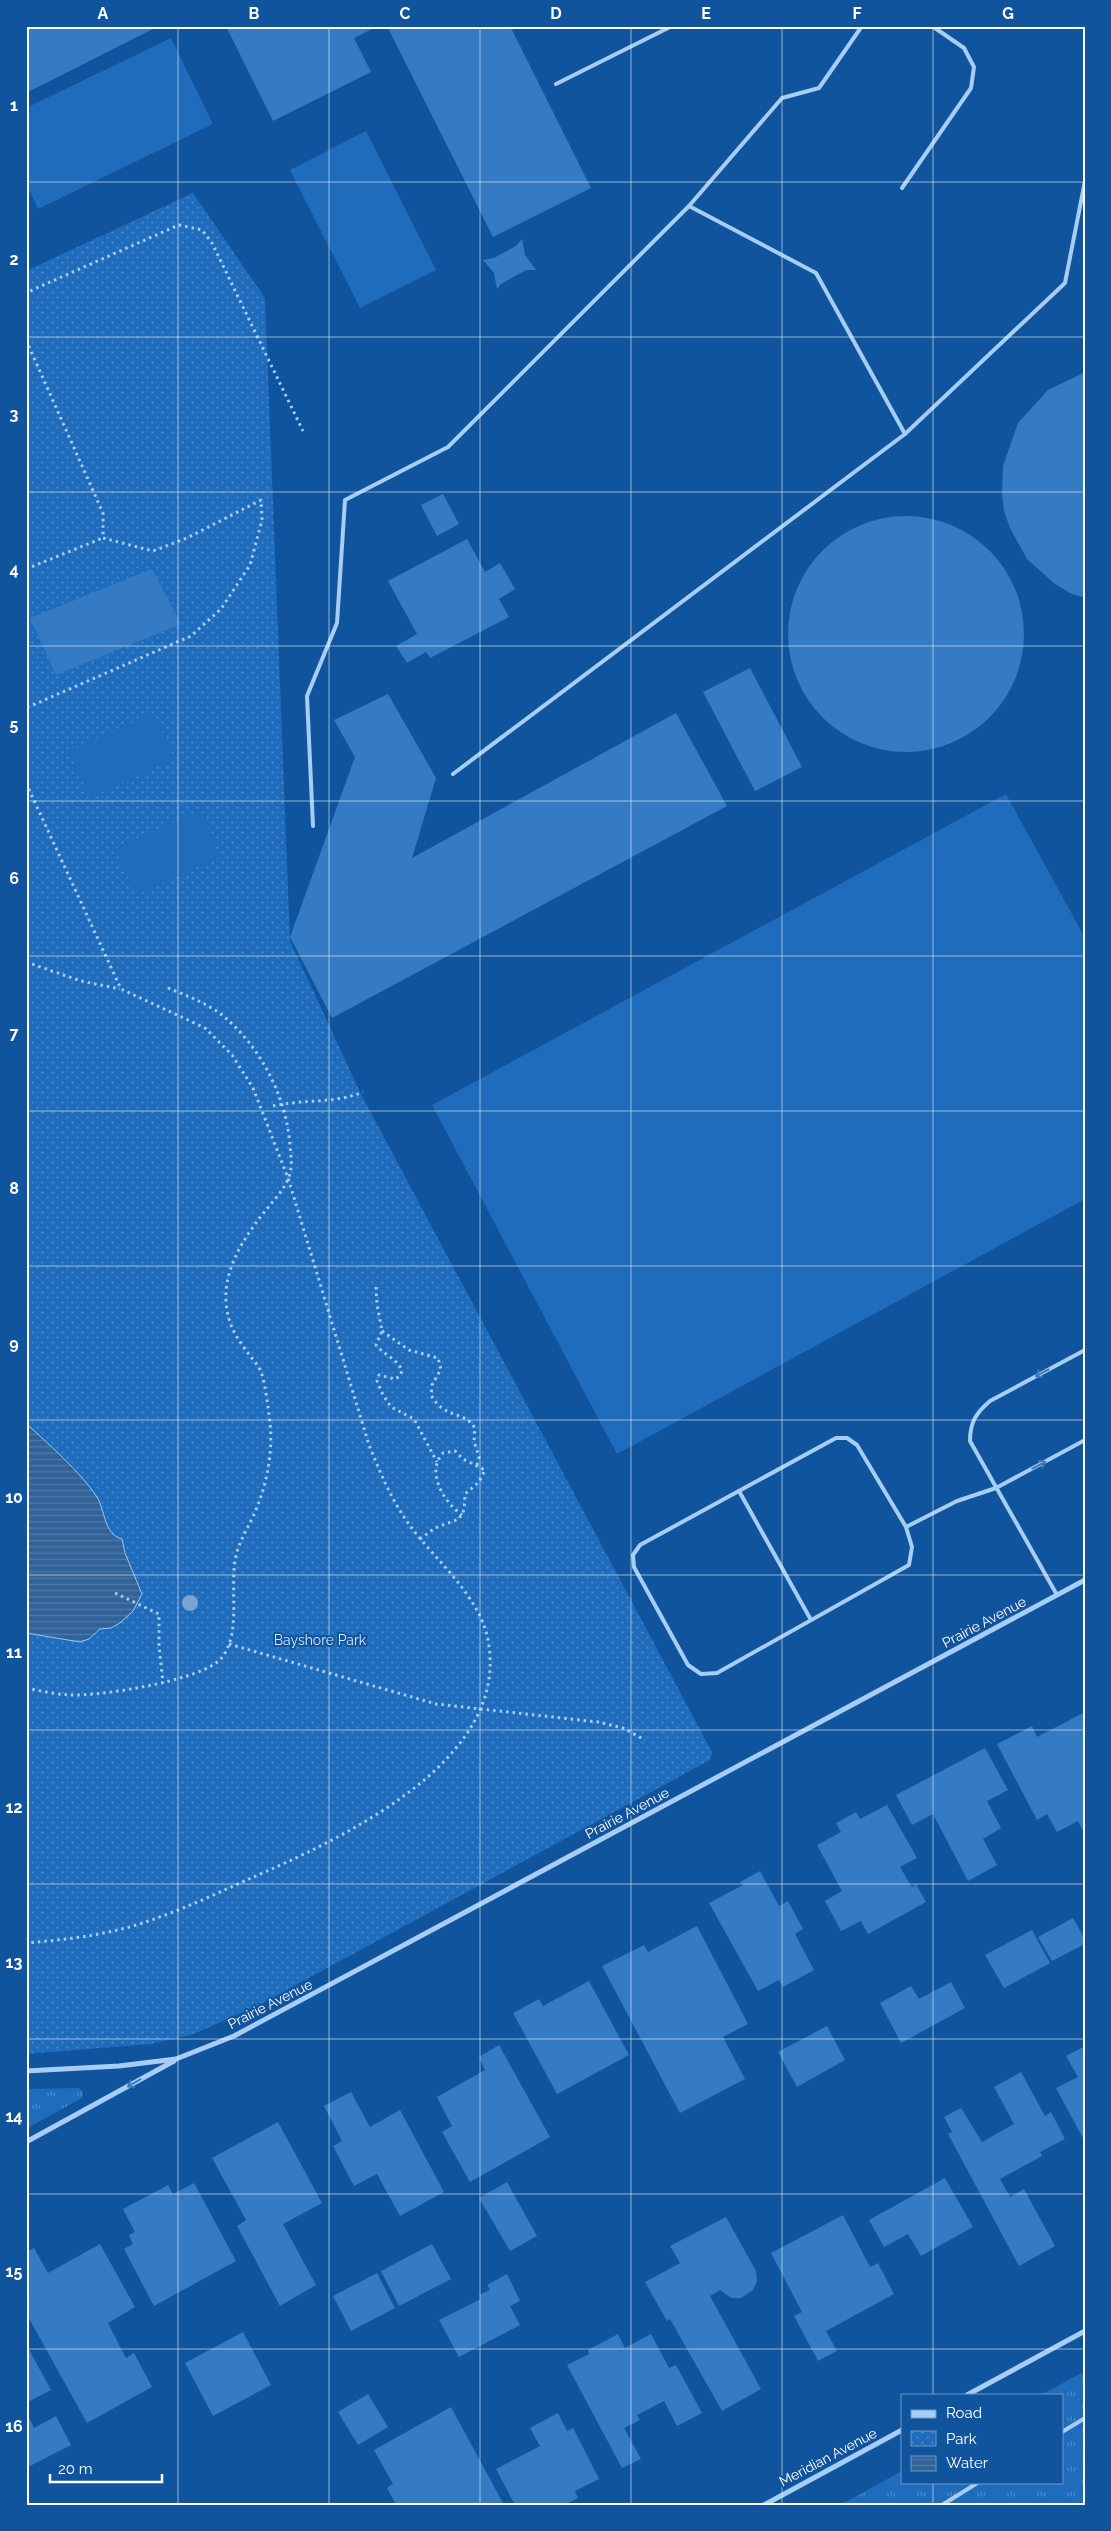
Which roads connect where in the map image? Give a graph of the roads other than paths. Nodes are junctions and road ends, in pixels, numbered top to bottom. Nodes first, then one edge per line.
1 (672, 26) edge
2 (862, 26) edge
3 (932, 26) edge
4 (556, 84) dead end
5 (1085, 181) edge
6 (902, 188) dead end
7 (689, 206) junction
8 (905, 434) junction
9 (453, 774) dead end
10 (314, 826) dead end
11 (1085, 1350) edge
12 (1085, 1440) edge
13 (996, 1488) junction
14 (739, 1491) junction
15 (906, 1527) junction
16 (1085, 1580) edge
17 (1058, 1595) junction
18 (811, 1620) junction
19 (176, 2059) junction
20 (26, 2071) edge
21 (26, 2142) edge
22 (1085, 2331) edge
23 (970, 2394) edge
24 (1085, 2418) edge
25 (901, 2431) edge
26 (1064, 2431) edge
27 (976, 2484) edge
28 (764, 2505) edge
29 (942, 2505) edge

1 - 4 lane
2 - 7 lane
3 - 6 lane
5 - 8 lane
7 - 8 lane
7 - 10 lane
8 - 9 lane
11 -> 13 lane
13 -> 12 lane
13 - 15 lane
13 - 17 lane
14 - 15 lane
14 - 18 lane
14 - 18 lane
15 - 18 lane
16 - 17 street, Prairie Avenue
17 - 19 street, Prairie Avenue
19 - 20 street, Prairie Avenue
19 -> 21 street, Prairie Avenue
22 - 23 street
24 - 26 lane
25 - 28 street, Meridian Avenue
27 - 29 lane

